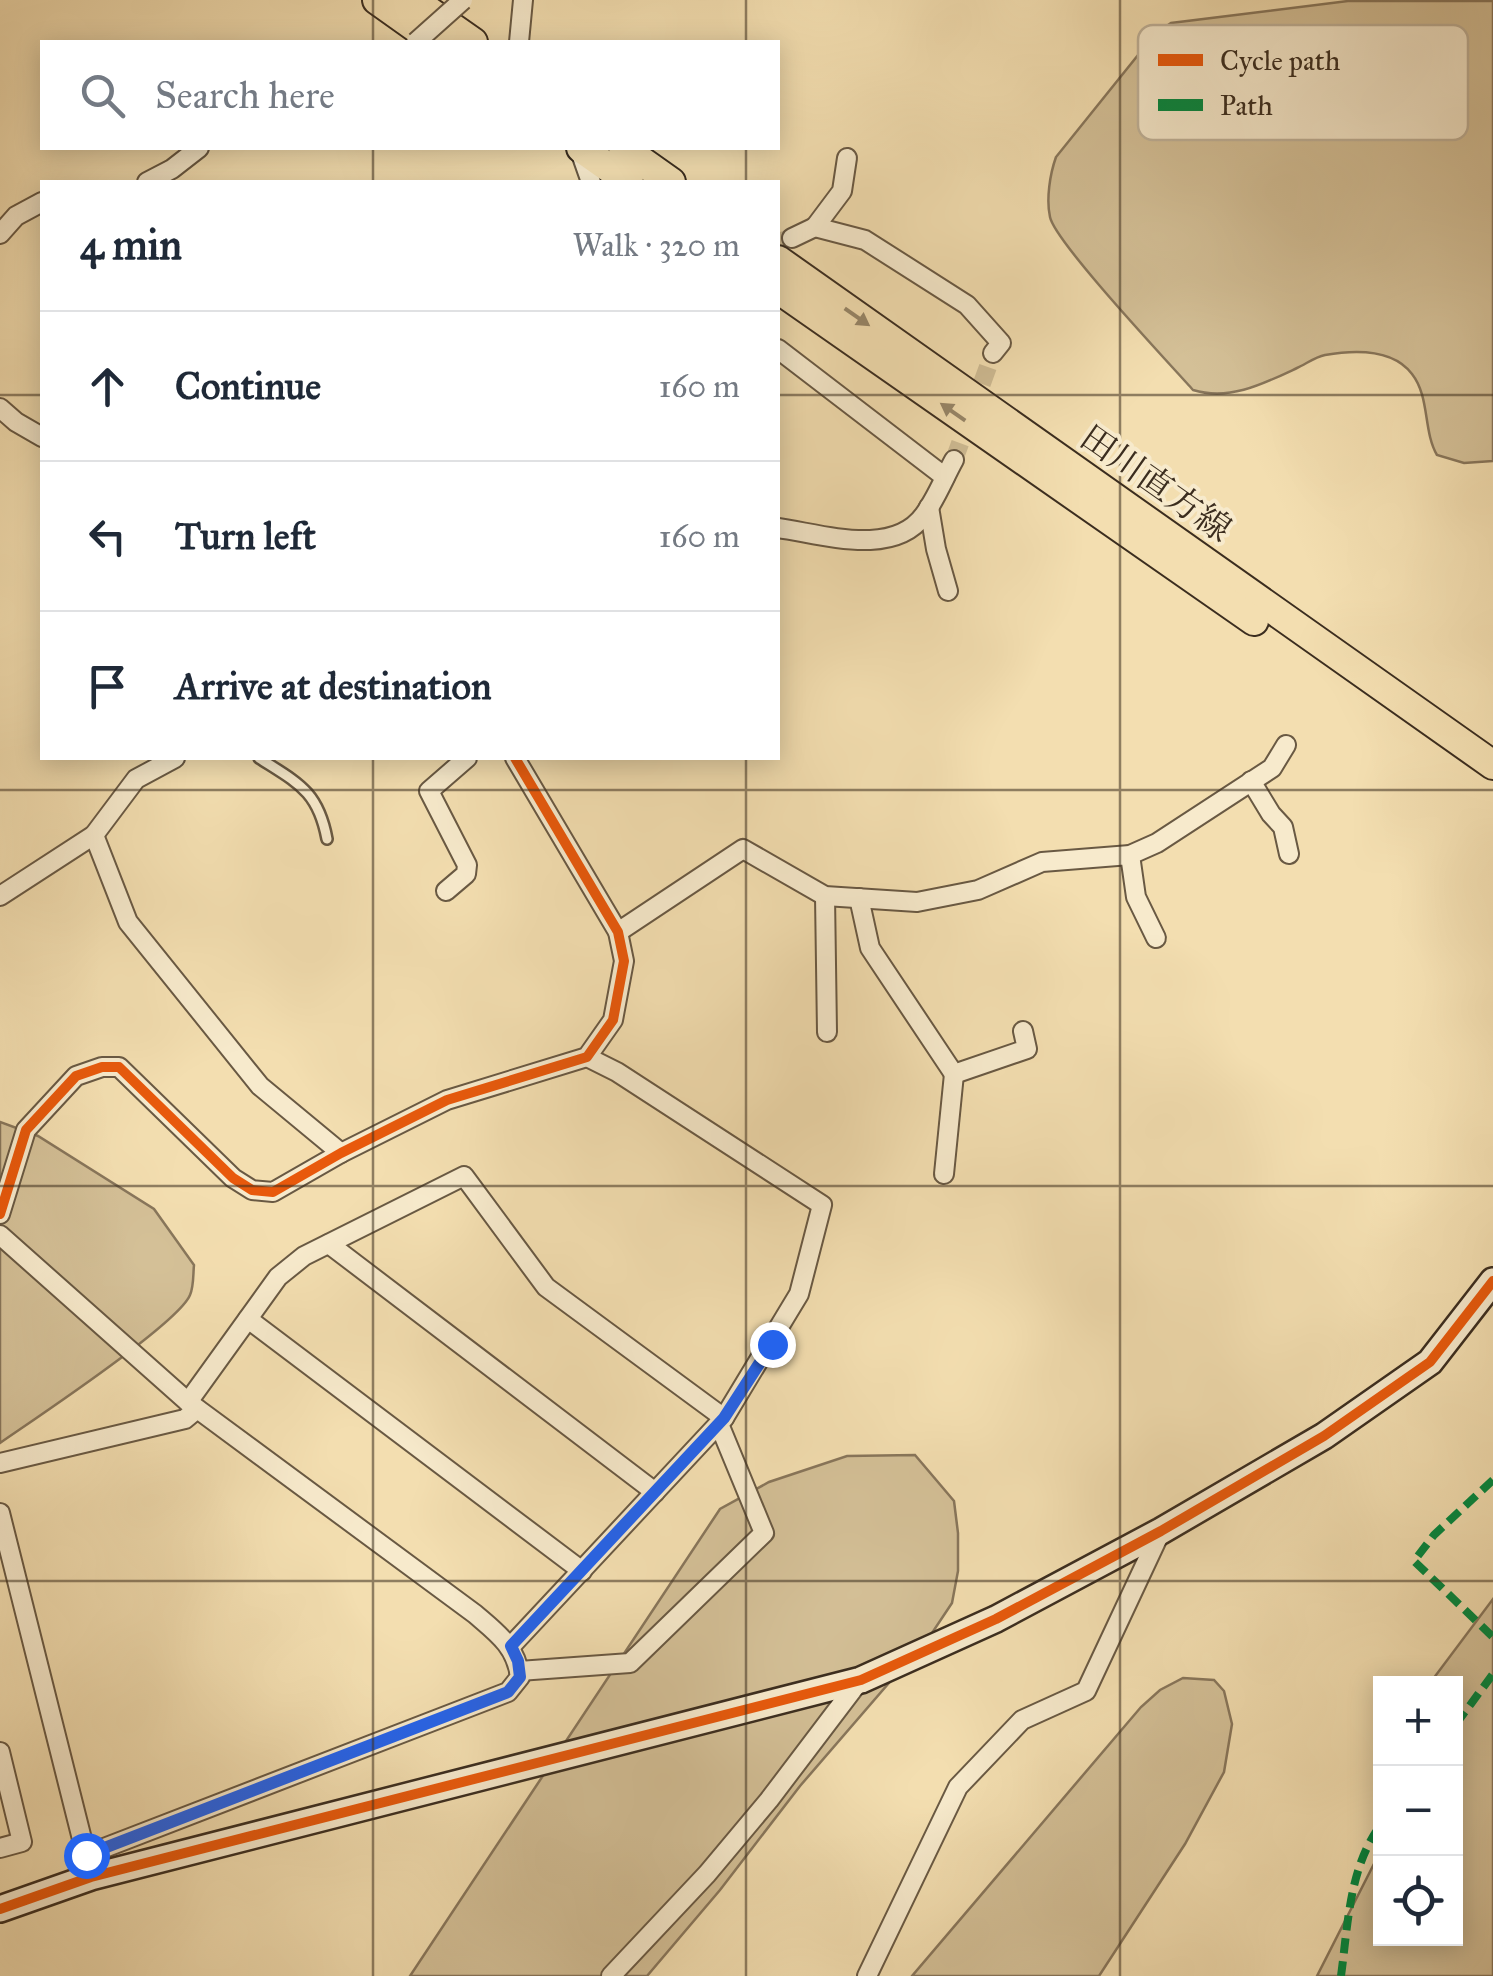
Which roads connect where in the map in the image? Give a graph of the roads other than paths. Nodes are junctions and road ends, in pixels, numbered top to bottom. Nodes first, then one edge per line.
1 (377, 0) edge
2 (413, 0) edge
3 (463, 0) edge
4 (523, 0) edge
5 (418, 40) edge
6 (433, 40) edge
7 (470, 40) edge
8 (518, 40) edge
9 (197, 150) edge
10 (581, 150) edge
11 (583, 150) edge
12 (627, 150) edge
13 (847, 158) dead end
14 (151, 180) edge
15 (590, 180) edge
16 (626, 180) edge
17 (668, 180) edge
18 (40, 203) edge
19 (814, 227) junction
20 (0, 234) edge
21 (785, 249) edge
22 (780, 290) edge
23 (780, 350) edge
24 (993, 353) tunnel mouth
25 (0, 408) edge
26 (40, 436) edge
27 (929, 506) junction
28 (780, 528) edge
29 (948, 591) dead end
30 (1286, 745) dead end
31 (172, 760) edge
32 (262, 760) edge
33 (465, 760) edge
34 (515, 760) edge
35 (1493, 765) edge
36 (1250, 781) junction
37 (1493, 787) edge
38 (94, 835) junction
39 (327, 839) dead end
40 (1289, 854) dead end
41 (1130, 856) junction
42 (446, 891) dead end
43 (0, 896) edge
44 (825, 896) junction
45 (859, 898) junction
46 (618, 932) junction
47 (1156, 938) dead end
48 (1023, 1031) dead end
49 (826, 1032) dead end
50 (588, 1057) junction
51 (954, 1074) junction
52 (341, 1152) junction
53 (944, 1174) dead end
54 (0, 1214) edge
55 (0, 1235) edge
56 (329, 1244) junction
57 (1493, 1281) edge
58 (248, 1319) junction
59 (193, 1406) junction
60 (722, 1421) junction
61 (0, 1463) edge
62 (656, 1492) junction
63 (0, 1512) edge
64 (1161, 1531) junction
65 (582, 1571) junction
66 (511, 1646) junction
67 (520, 1671) junction
68 (860, 1680) junction
69 (0, 1752) edge
70 (0, 1848) edge
71 (88, 1866) junction
72 (0, 1910) edge
73 (611, 1976) edge
74 (867, 1976) edge

1 - 6 main road
2 - 7 main road
3 - 5 street, bridge
4 - 8 street
9 - 14 street
10 - 15 street
11 - 16 main road
12 - 17 main road
13 - 19 street
18 - 20 street
19 - 21 street
19 - 24 street
21 -> 35 main road, 田川直方線
37 -> 22 main road, 田川直方線
23 - 27 street
25 - 26 street
27 - 28 street
27 - 29 street
30 - 36 street
31 - 38 street
32 - 39 lane
33 - 42 street
34 - 46 street
36 - 40 street
36 - 41 street
38 - 43 street
38 - 52 street
41 - 45 street
41 - 47 street
44 - 45 street
44 - 46 street
44 - 49 street
45 - 51 street
46 - 50 street
48 - 51 street
50 - 52 street
50 - 60 street
51 - 53 street
52 - 54 street
55 - 59 street
56 - 58 street
56 - 60 street
56 - 62 street
57 - 64 street
58 - 59 street
58 - 65 street
59 - 61 street
59 - 66 street
60 - 62 street
60 - 67 street
62 - 65 street
63 - 71 street
64 - 68 street
64 - 74 street
65 - 66 street
66 - 67 street
67 - 71 street
68 - 71 street
68 - 73 street
69 - 70 street
71 - 72 street

